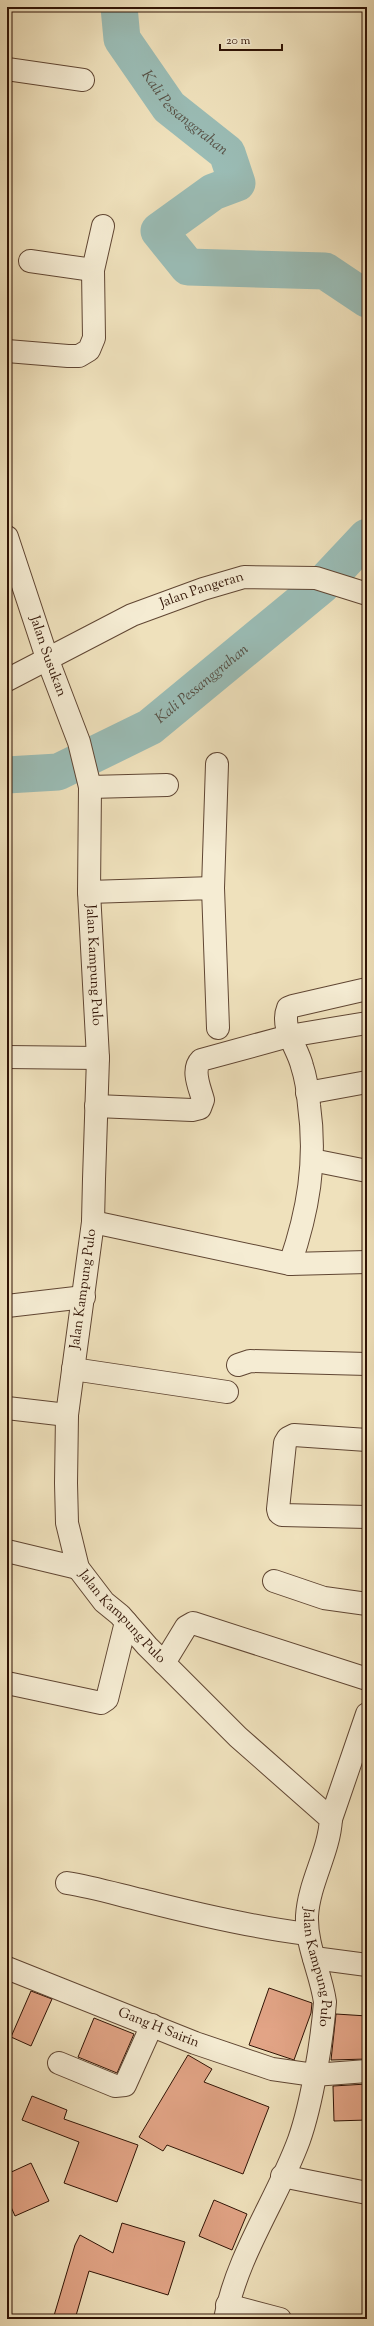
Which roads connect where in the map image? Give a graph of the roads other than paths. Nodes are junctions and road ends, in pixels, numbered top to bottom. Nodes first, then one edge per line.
1 (7, 69) edge
2 (83, 80) dead end
3 (103, 226) dead end
4 (30, 261) dead end
5 (93, 270) junction
6 (7, 351) edge
7 (8, 541) edge
8 (367, 594) edge
9 (47, 658) junction
10 (7, 680) edge
11 (217, 764) dead end
12 (89, 781) junction
13 (167, 785) dead end
14 (213, 888) junction
15 (89, 892) junction
16 (367, 989) edge
17 (367, 1022) edge
18 (218, 1028) dead end
19 (289, 1036) junction
20 (7, 1057) edge
21 (98, 1058) junction
22 (367, 1082) edge
23 (307, 1093) junction
24 (96, 1106) junction
25 (312, 1160) junction
26 (367, 1171) edge
27 (93, 1222) junction
28 (367, 1262) edge
29 (290, 1264) junction
30 (84, 1297) junction
31 (7, 1306) edge
32 (367, 1364) edge
33 (238, 1365) dead end
34 (73, 1369) junction
35 (227, 1392) dead end
36 (7, 1408) edge
37 (68, 1415) junction
38 (367, 1440) edge
39 (367, 1517) edge
40 (7, 1552) edge
41 (78, 1568) junction
42 (274, 1581) dead end
43 (367, 1604) edge
44 (126, 1622) junction
45 (164, 1663) junction
46 (367, 1679) edge
47 (7, 1683) edge
48 (367, 1714) edge
49 (331, 1819) junction
50 (67, 1883) dead end
51 (307, 1934) junction
52 (314, 1958) junction
53 (367, 1965) edge
54 (7, 1968) edge
55 (152, 2025) junction
56 (59, 2063) dead end
57 (367, 2071) edge
58 (314, 2075) junction
59 (282, 2176) junction
60 (367, 2193) edge
61 (226, 2312) edge
62 (280, 2319) edge

1 - 2 street
3 - 5 street
4 - 5 street
5 - 6 street
7 - 9 street, Jalan Susukan
8 - 9 street, Jalan Pangeran
9 - 10 street, Jalan Pangeran
9 - 12 street, Jalan Susukan
11 - 14 street
12 - 13 street
12 - 15 street, Jalan Kampung Pulo
14 - 15 street
14 - 18 street
15 - 21 street, Jalan Kampung Pulo
16 - 19 street
17 - 19 street
19 - 23 street
19 - 24 street
20 - 21 street
21 - 24 street, Jalan Kampung Pulo
22 - 23 street
23 - 25 street
24 - 27 street, Jalan Kampung Pulo
25 - 26 street
25 - 29 street
27 - 29 street
27 - 30 street, Jalan Kampung Pulo
28 - 29 street
30 - 31 street
30 - 34 street, Jalan Kampung Pulo
32 - 33 street
34 - 35 street
34 - 37 street, Jalan Kampung Pulo
36 - 37 street
37 - 41 street, Jalan Kampung Pulo
38 - 39 street
40 - 41 street
41 - 44 street, Jalan Kampung Pulo
42 - 43 street
44 - 45 street, Jalan Kampung Pulo
44 - 47 street
45 - 46 street
45 - 49 street, Jalan Kampung Pulo
48 - 49 street
49 - 51 street, Jalan Kampung Pulo
50 - 51 street
51 - 52 street, Jalan Kampung Pulo
52 - 53 street
52 - 58 street, Jalan Kampung Pulo
54 - 55 street, Gang H Sairin
55 - 56 street
55 - 58 street, Gang H Sairin
57 - 58 street, Gang H Sairin
58 - 59 street, Jalan Kampung Pulo
59 - 60 street
59 - 61 street, Jalan Kampung Pulo
61 - 62 street

